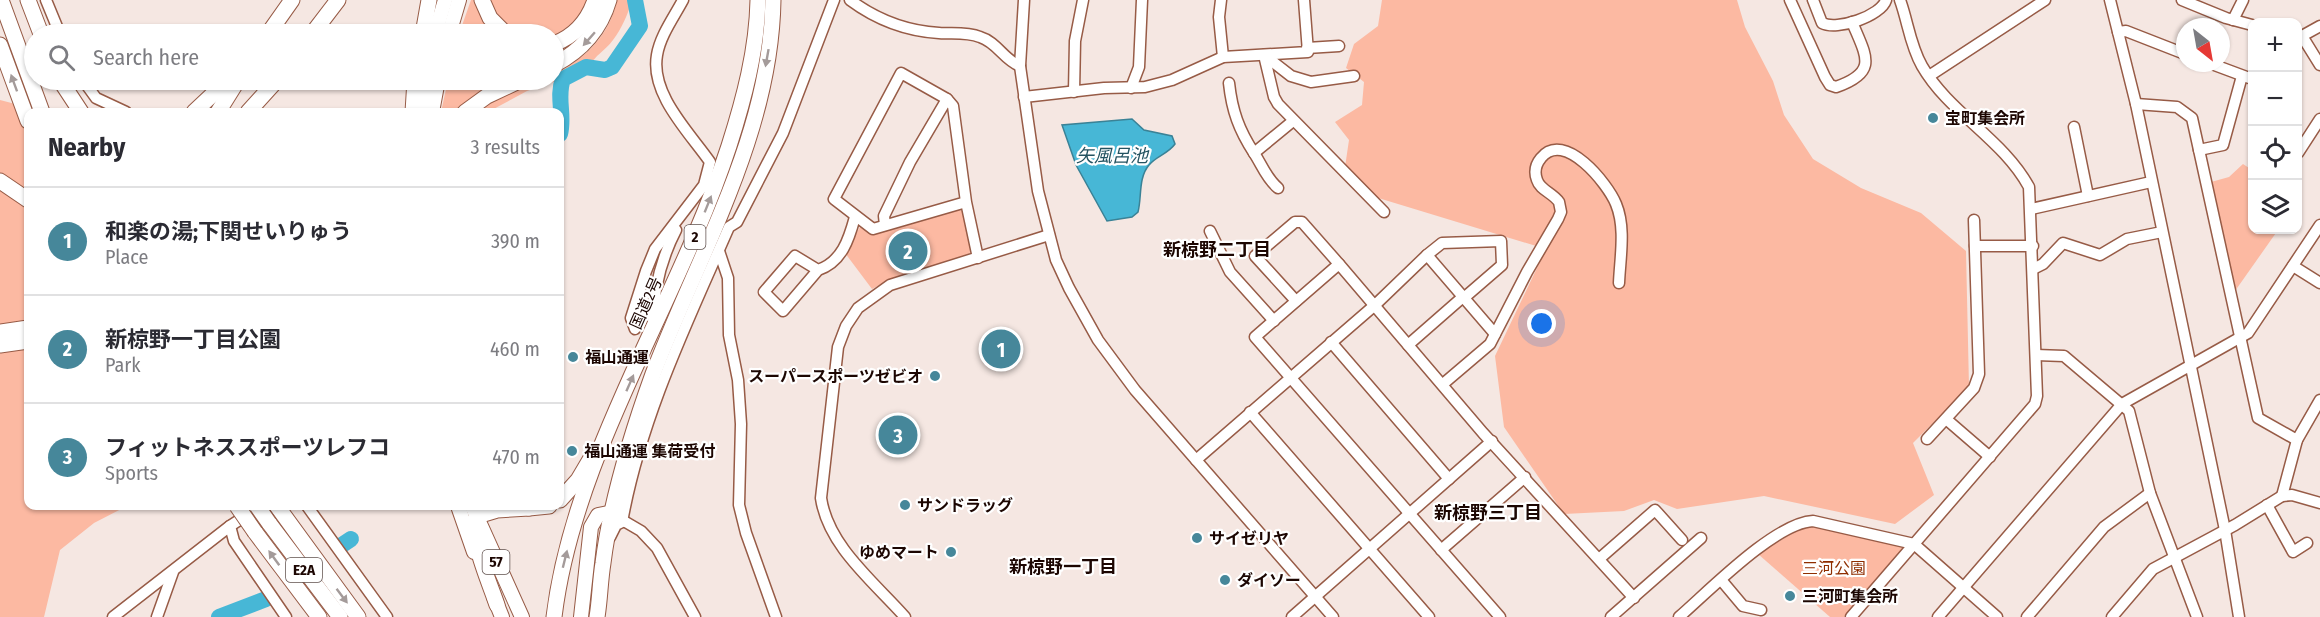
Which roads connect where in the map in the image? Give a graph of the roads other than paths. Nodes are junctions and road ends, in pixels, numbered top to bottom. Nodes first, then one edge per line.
1 (1, 0) edge
2 (28, 0) edge
3 (46, 0) edge
4 (292, 0) edge
5 (429, 0) edge
6 (445, 0) edge
7 (459, 0) edge
8 (482, 0) edge
9 (595, 0) edge
10 (609, 0) edge
11 (683, 0) edge
12 (756, 0) edge
13 (772, 0) edge
14 (834, 0) edge
15 (850, 0) edge
16 (1024, 0) edge
17 (1083, 0) edge
18 (1142, 0) edge
19 (1221, 0) edge
20 (1304, 0) edge
21 (1790, 0) edge
22 (1813, 0) edge
23 (1886, 0) edge
24 (1900, 0) edge
25 (2045, 0) edge
26 (2110, 0) edge
27 (2182, 0) edge
28 (2243, 0) edge
29 (333, 4) edge
30 (2233, 21) junction
31 (1852, 22) junction
32 (37, 24) edge
33 (56, 24) edge
34 (275, 24) edge
35 (319, 24) edge
36 (425, 24) edge
37 (438, 24) edge
38 (452, 24) edge
39 (496, 24) edge
40 (2248, 24) edge
41 (2320, 26) edge
42 (2118, 32) junction
43 (2302, 35) edge
44 (564, 39) edge
45 (2302, 39) edge
46 (0, 45) edge
47 (1339, 46) dead end
48 (1307, 48) junction
49 (2176, 50) edge
50 (1264, 55) junction
51 (1223, 57) junction
52 (564, 58) edge
53 (24, 63) edge
54 (2320, 64) edge
55 (1020, 66) junction
56 (2230, 71) edge
57 (1354, 76) dead end
58 (1929, 76) junction
59 (2247, 77) edge
60 (1229, 83) dead end
61 (1131, 88) junction
62 (34, 90) edge
63 (67, 90) edge
64 (90, 90) edge
65 (217, 90) edge
66 (232, 90) edge
67 (269, 90) edge
68 (272, 90) edge
69 (414, 90) edge
70 (423, 90) edge
71 (436, 90) edge
72 (500, 90) edge
73 (1074, 92) junction
74 (1024, 97) junction
75 (947, 99) junction
76 (2136, 104) junction
77 (41, 108) edge
78 (78, 108) edge
79 (117, 108) edge
80 (198, 108) edge
81 (220, 108) edge
82 (252, 108) edge
83 (261, 108) edge
84 (413, 108) edge
85 (420, 108) edge
86 (433, 108) edge
87 (470, 108) edge
88 (24, 110) edge
89 (2320, 119) edge
90 (1293, 121) junction
91 (2074, 127) dead end
92 (2302, 147) edge
93 (2199, 150) junction
94 (1254, 153) junction
95 (0, 181) edge
96 (2151, 183) junction
97 (1278, 188) dead end
98 (2088, 196) junction
99 (24, 197) edge
100 (966, 202) junction
101 (2031, 209) junction
102 (1384, 212) dead end
103 (684, 213) junction
104 (855, 217) junction
105 (1974, 220) dead end
106 (885, 225) junction
107 (2320, 225) edge
108 (1210, 231) dead end
109 (2162, 232) junction
110 (1049, 236) junction
111 (1975, 246) junction
112 (2032, 246) junction
113 (719, 251) junction
114 (1428, 255) junction
115 (978, 258) junction
116 (1339, 264) junction
117 (2293, 266) junction
118 (2033, 269) junction
119 (818, 270) junction
120 (1619, 283) dead end
121 (2320, 284) edge
122 (1464, 296) junction
123 (1296, 301) junction
124 (1375, 305) junction
125 (1274, 321) junction
126 (635, 328) dead end
127 (24, 329) edge
128 (653, 331) junction
129 (0, 332) edge
130 (1495, 334) junction
131 (2240, 339) junction
132 (24, 342) edge
133 (1330, 342) junction
134 (0, 345) edge
135 (1408, 345) junction
136 (2036, 355) junction
137 (2190, 365) junction
138 (1290, 377) junction
139 (1443, 384) junction
140 (2320, 400) edge
141 (2121, 404) junction
142 (1250, 412) junction
143 (1946, 419) junction
144 (606, 436) junction
145 (1927, 439) dead end
146 (2297, 440) junction
147 (1491, 441) junction
148 (1989, 457) junction
149 (1196, 460) junction
150 (1525, 477) junction
151 (1449, 479) junction
152 (2150, 493) junction
153 (564, 496) edge
154 (2282, 496) junction
155 (2320, 503) edge
156 (2267, 506) junction
157 (239, 510) edge
158 (254, 510) edge
159 (262, 510) edge
160 (280, 510) edge
161 (310, 510) edge
162 (460, 510) edge
163 (497, 510) edge
164 (475, 511) edge
165 (1410, 514) junction
166 (618, 517) junction
167 (230, 526) junction
168 (2225, 530) junction
169 (1701, 538) dead end
170 (1682, 540) dead end
171 (2307, 543) dead end
172 (1914, 544) junction
173 (1369, 549) junction
174 (1441, 550) junction
175 (2175, 557) junction
176 (603, 558) junction
177 (1599, 559) junction
178 (173, 572) junction
179 (1722, 580) junction
180 (1964, 588) junction
181 (1316, 597) junction
182 (1634, 598) junction
183 (1761, 610) edge
184 (500, 611) edge
185 (554, 616) edge
186 (112, 617) edge
187 (157, 617) edge
188 (286, 617) edge
189 (319, 617) edge
190 (339, 617) edge
191 (358, 617) edge
192 (387, 617) edge
193 (522, 617) edge
194 (581, 617) edge
195 (590, 617) edge
196 (597, 617) edge
197 (694, 617) edge
198 (776, 617) edge
199 (905, 617) edge
200 (1292, 617) edge
201 (1333, 617) edge
202 (1429, 617) edge
203 (1500, 617) edge
204 (1611, 617) edge
205 (1679, 617) edge
206 (1851, 617) edge
207 (1938, 617) edge
208 (1997, 617) edge
209 (2027, 617) edge
210 (2112, 617) edge
211 (2198, 617) edge
212 (2239, 617) edge

1 - 53 highway
2 - 32 highway
3 - 33 street
4 - 34 highway
5 - 36 highway
6 - 37 main road
7 - 38 main road
8 - 39 highway
9 - 44 highway
10 -> 52 highway
11 - 103 street
128 -> 12 highway, 国道2号 / 2
13 -> 166 highway, 2
14 - 113 street
15 - 55 street
16 - 55 street
17 - 73 street
18 - 61 street
19 - 51 street
20 - 48 street
21 - 31 street
22 - 31 street
23 - 31 street
24 - 58 street
25 - 58 street
26 - 42 street
27 - 30 street
28 - 30 street
29 - 35 highway
30 - 40 street
41 - 43 street
42 - 49 street
42 - 76 street
45 - 54 street
88 -> 46 highway
47 - 48 street
48 - 50 street
50 - 51 street
50 - 57 street
50 - 90 street
51 - 61 street
55 - 74 street
56 - 59 street
58 - 101 street
59 - 93 street
60 - 94 street
61 - 73 street
62 - 77 highway
63 - 78 highway
64 - 79 street
65 - 80 highway
66 - 81 highway
67 - 82 highway
68 - 83 highway
69 - 84 highway
70 - 85 main road
71 - 86 main road
72 - 87 highway
73 - 74 street
74 - 110 street
75 - 100 street
75 - 104 street
75 - 106 street
76 - 93 street
76 - 96 street
89 - 92 street
90 - 94 street
90 - 102 street
91 - 98 street
93 - 131 street
94 - 97 street
95 - 99 highway
96 - 98 street
96 - 109 street
98 - 101 street
100 - 106 street
100 - 115 street
101 - 112 street
103 - 126 street
103 - 128 street
104 - 106 street
104 - 119 street
105 - 111 street
107 - 117 street
108 - 125 street
109 - 118 street
109 - 137 street
110 - 115 street
110 - 149 street
111 - 112 street
111 - 143 street
112 - 118 street
113 - 166 street
113 - 198 street
114 - 122 street
114 - 122 street
114 - 124 street
115 - 199 street
116 - 123 street
116 - 123 street
116 - 124 street
117 - 121 street
117 - 131 street
118 - 136 street
119 - 119 street
120 - 130 street
122 - 130 street
122 - 135 street
123 - 125 street
124 - 133 street
124 - 135 street
125 - 138 street
127 - 129 highway
144 -> 128 highway, 国道2号 / 2
130 - 139 street
131 - 137 street
131 - 146 street
132 - 134 highway
133 - 138 street
133 - 151 street
135 - 139 street
136 - 141 street
136 - 148 street
137 - 141 street
137 - 168 street
138 - 142 street
138 - 165 street
139 - 147 street
140 - 146 street
141 - 152 street
141 - 180 street
142 - 149 street
142 - 173 street
143 - 145 street
143 - 148 street
144 - 153 highway
185 -> 144 highway, 国道2号 / 2
146 - 154 street
147 - 150 street
147 - 151 street
148 - 172 street
149 - 181 street
150 - 174 street
150 - 177 street
151 - 165 street
152 - 175 street
152 - 209 street
154 - 155 street
154 - 156 street
156 - 168 street
156 - 171 street
189 -> 157 highway, E2A, bridge
158 - 167 street
159 - 190 highway, E2A, bridge
160 -> 191 highway
161 - 192 street
162 - 184 main road, 57
163 - 164 highway
164 - 184 highway
164 - 193 main road, 57
165 - 173 street
165 - 174 street
166 - 176 highway, 2
166 - 194 main road
166 - 197 street
167 - 178 street
167 - 188 street
168 - 175 street
168 - 212 street
169 - 182 street
170 - 177 street
172 - 179 street
172 - 180 street
172 - 206 street
173 - 181 street
173 - 202 street
174 - 203 street
175 - 210 street
175 - 211 street
176 - 195 main road
176 - 196 highway, 2
177 - 182 street
178 - 186 street
178 - 187 street
179 - 183 street
179 - 205 street
180 - 207 street
180 - 208 street
181 - 200 street
181 - 201 street
182 - 204 street

